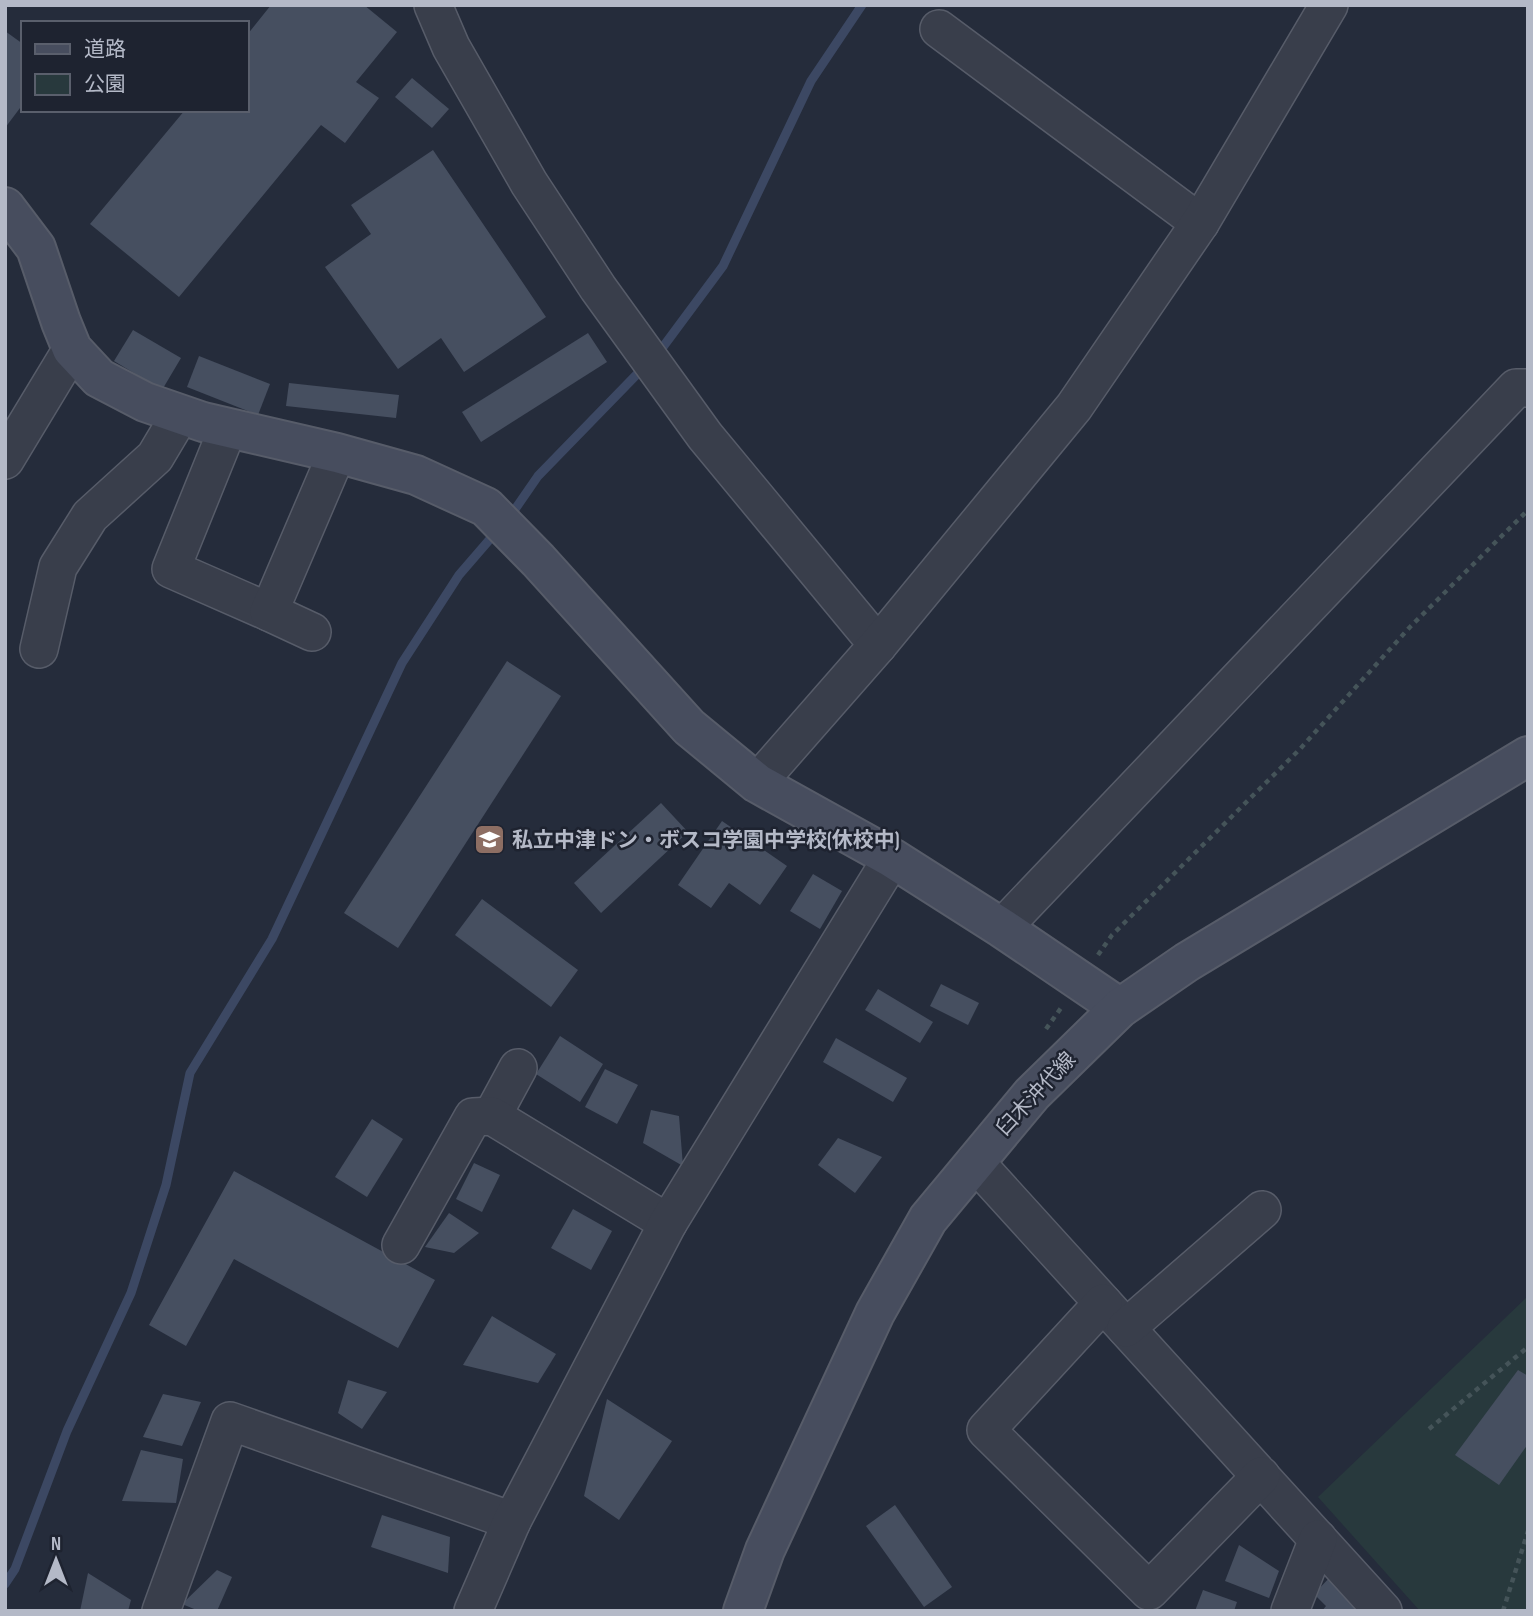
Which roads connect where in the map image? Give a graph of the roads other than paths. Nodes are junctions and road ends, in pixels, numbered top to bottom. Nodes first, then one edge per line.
1 (433, 5) edge
2 (1329, 5) edge
3 (939, 29) dead end
4 (5, 207) edge
5 (1200, 223) junction
6 (72, 349) junction
7 (1528, 388) edge
8 (180, 415) junction
9 (228, 428) junction
10 (337, 453) junction
11 (5, 460) edge
12 (269, 612) junction
13 (312, 632) dead end
14 (878, 645) junction
15 (38, 649) dead end
16 (1528, 756) edge
17 (757, 783) junction
18 (892, 858) junction
19 (1002, 928) junction
20 (1120, 1008) junction
21 (518, 1068) dead end
22 (492, 1116) junction
23 (975, 1162) junction
24 (1262, 1210) dead end
25 (668, 1223) junction
26 (401, 1245) dead end
27 (1114, 1316) junction
28 (1261, 1476) junction
29 (512, 1521) junction
30 (1318, 1539) junction
31 (160, 1611) edge
32 (473, 1611) edge
33 (743, 1611) edge
34 (1290, 1611) edge
35 (1383, 1611) edge

1 - 14 street
2 - 5 street
3 - 5 street
4 - 6 street
5 - 14 street
6 - 8 street
6 - 11 street
7 - 19 street
8 - 9 street
8 - 15 street
9 - 10 street
9 - 12 street
10 - 12 street
10 - 17 street
12 - 13 street
14 - 17 street
16 - 20 street, 臼木沖代線
17 - 18 street
18 - 19 street
18 - 25 street
19 - 20 street
20 - 23 street, 臼木沖代線
21 - 22 street
22 - 25 street
22 - 26 street
23 - 27 street
23 - 33 street, 臼木沖代線
24 - 27 street
25 - 29 street
27 - 28 street
27 - 28 street
28 - 30 street
29 - 31 street
29 - 32 street
30 - 34 street
30 - 35 street

